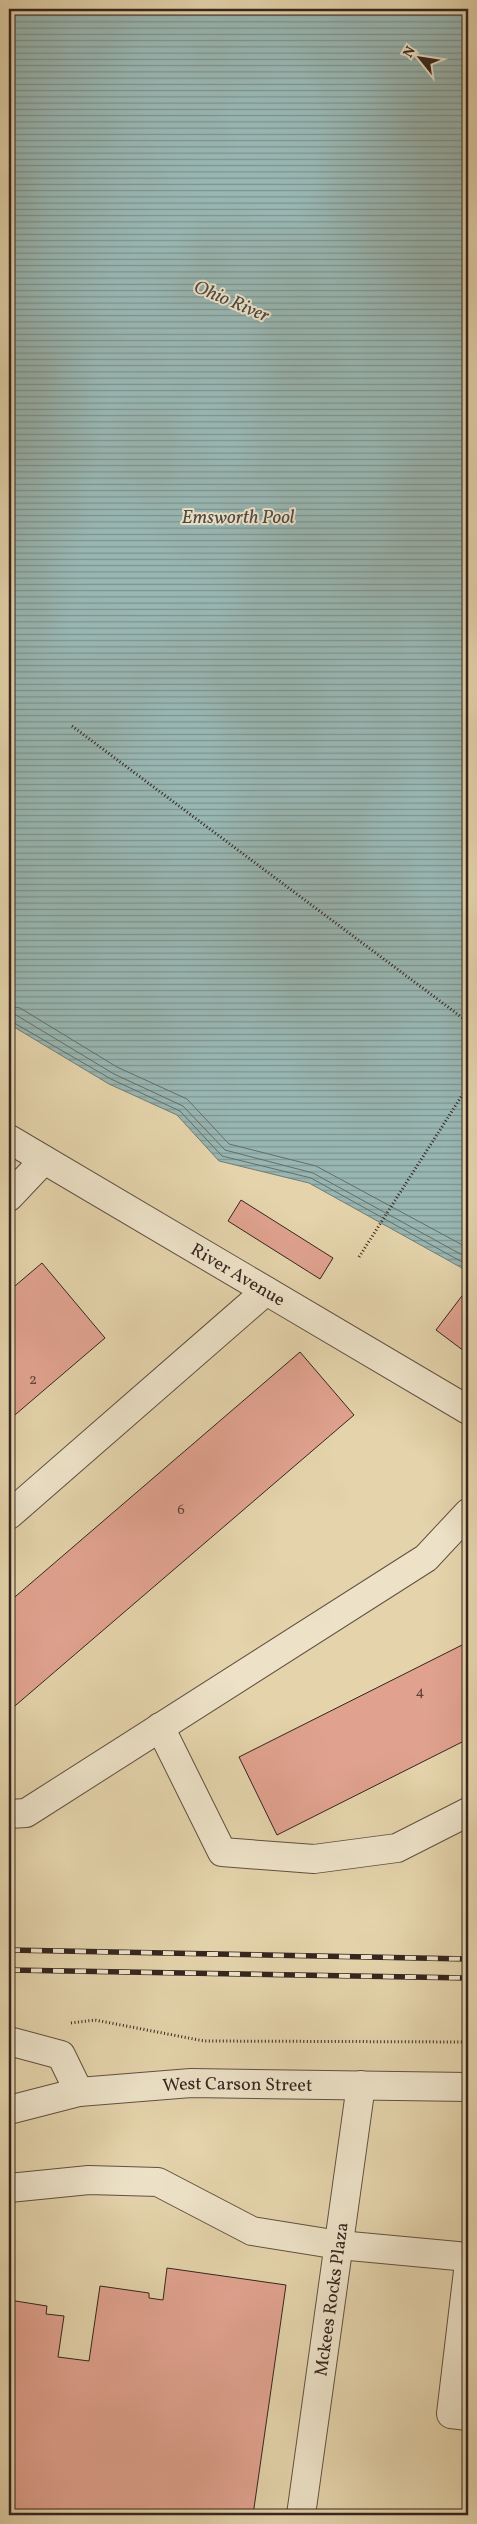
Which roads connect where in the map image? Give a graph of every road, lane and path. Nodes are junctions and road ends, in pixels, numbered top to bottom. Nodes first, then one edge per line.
1 (72, 726) dead end
2 (468, 1022) edge
3 (468, 1086) edge
4 (9, 1139) edge
5 (44, 1160) junction
6 (9, 1197) edge
7 (359, 1257) dead end
8 (266, 1291) junction
9 (468, 1410) edge
10 (468, 1513) edge
11 (9, 1515) edge
12 (160, 1727) junction
13 (468, 1812) edge
14 (9, 1814) edge
15 (66, 2024) dead end
16 (9, 2041) edge
17 (468, 2042) edge
18 (361, 2085) junction
19 (468, 2088) edge
20 (79, 2092) junction
21 (9, 2110) edge
22 (9, 2188) edge
23 (339, 2245) junction
24 (468, 2257) edge
25 (468, 2271) edge
26 (468, 2416) edge
27 (301, 2515) edge

1 - 2 path
3 - 7 path
4 - 5 street, River Avenue
5 - 6 street
5 - 8 street, River Avenue
8 - 9 street, River Avenue
8 - 11 street
10 - 12 street
12 - 13 street
12 - 14 street
15 - 17 path
16 - 20 street
18 - 19 street, West Carson Street
18 - 20 street, West Carson Street
18 - 23 street, Mckees Rocks Plaza
20 - 21 street, West Carson Street
22 - 23 street
23 - 24 street
23 - 27 street, Mckees Rocks Plaza
25 - 26 street

